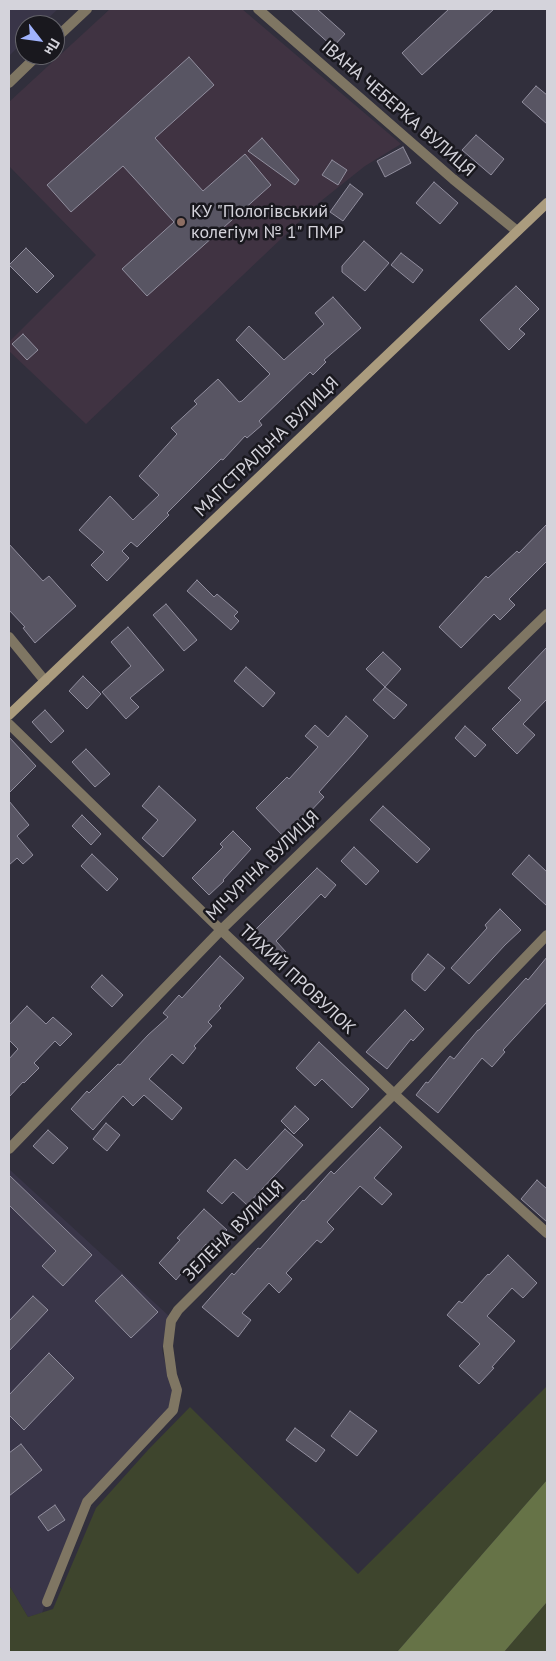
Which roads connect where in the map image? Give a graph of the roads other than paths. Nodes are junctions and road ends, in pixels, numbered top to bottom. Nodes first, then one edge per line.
1 (87, 9) edge
2 (258, 9) edge
3 (65, 30) edge
4 (28, 65) edge
5 (9, 83) edge
6 (547, 203) edge
7 (517, 232) junction
8 (547, 614) edge
9 (9, 637) edge
10 (45, 681) junction
11 (9, 715) edge
12 (9, 724) edge
13 (220, 930) junction
14 (547, 935) edge
15 (394, 1094) junction
16 (9, 1149) edge
17 (547, 1233) edge
18 (48, 1602) dead end

1 - 3 street
2 - 7 street, ІВАНА ЧЕБЕРКА ВУЛИЦЯ
4 - 5 street
6 - 7 main road, МАГІСТРАЛЬНА ВУЛИЦЯ
7 - 10 main road, МАГІСТРАЛЬНА ВУЛИЦЯ
8 - 13 street, МІЧУРІНА ВУЛИЦЯ
9 - 10 street
10 - 11 main road, МАГІСТРАЛЬНА ВУЛИЦЯ
12 - 13 street, ТИХИЙ ПРОВУЛОК
13 - 15 street, ТИХИЙ ПРОВУЛОК
13 - 16 street, МІЧУРІНА ВУЛИЦЯ
14 - 15 street, ЗЕЛЕНА ВУЛИЦЯ
15 - 17 street, ТИХИЙ ПРОВУЛОК
15 - 18 street, ЗЕЛЕНА ВУЛИЦЯ

